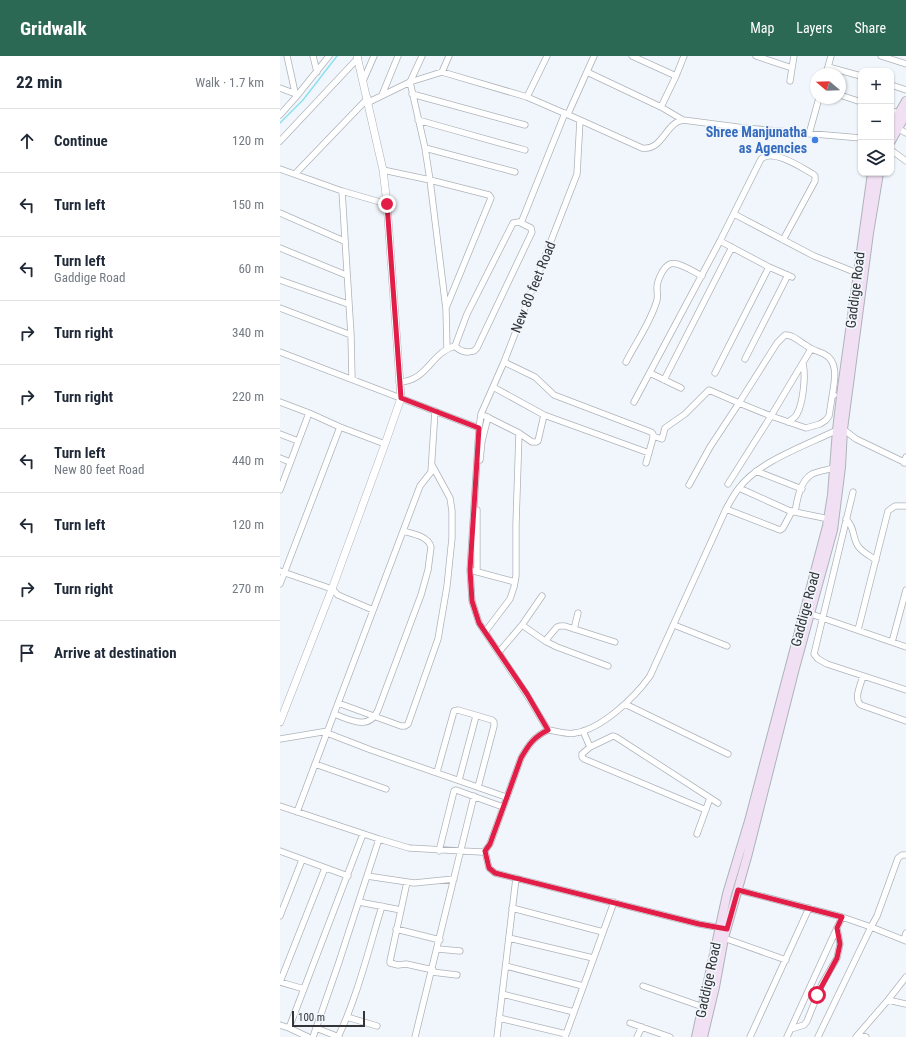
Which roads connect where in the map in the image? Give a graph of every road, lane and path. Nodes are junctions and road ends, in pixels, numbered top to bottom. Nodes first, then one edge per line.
1 (287, 56) edge
2 (313, 56) edge
3 (328, 56) edge
4 (374, 56) edge
5 (398, 56) edge
6 (422, 56) edge
7 (449, 56) edge
8 (547, 56) edge
9 (594, 56) edge
10 (632, 56) edge
11 (684, 56) edge
12 (756, 56) edge
13 (794, 56) edge
14 (832, 56) edge
15 (881, 56) edge
16 (358, 57) edge
17 (906, 64) edge
18 (828, 67) joint
19 (792, 68) junction
20 (317, 72) junction
21 (442, 72) junction
22 (587, 72) junction
23 (858, 75) edge
24 (676, 76) junction
25 (363, 81) junction
26 (790, 81) dead end
27 (410, 82) junction
28 (894, 86) edge
29 (280, 88) edge
30 (906, 90) edge
31 (412, 94) junction
32 (296, 95) junction
33 (382, 95) junction
34 (526, 97) junction
35 (846, 97) edge
36 (368, 100) junction
37 (858, 101) edge
38 (906, 101) edge
39 (817, 104) edge
40 (661, 107) junction
41 (899, 112) edge
42 (567, 113) junction
43 (280, 115) edge
44 (418, 120) junction
45 (580, 120) junction
46 (683, 120) junction
47 (525, 125) dead end
48 (894, 128) edge
49 (906, 133) edge
50 (809, 134) junction
51 (858, 138) edge
52 (280, 141) edge
53 (425, 148) junction
54 (525, 150) dead end
55 (894, 152) edge
56 (906, 161) edge
57 (383, 170) junction
58 (281, 171) edge
59 (515, 172) dead end
60 (295, 174) junction
61 (872, 176) edge
62 (879, 176) edge
63 (430, 180) junction
64 (342, 191) junction
65 (387, 204) junction
66 (280, 213) edge
67 (734, 214) junction
68 (521, 223) junction
69 (783, 240) junction
70 (344, 241) junction
71 (720, 241) junction
72 (732, 247) junction
73 (280, 248) edge
74 (769, 267) junction
75 (857, 273) junction
76 (346, 275) junction
77 (702, 276) junction
78 (280, 280) edge
79 (348, 304) junction
80 (280, 308) edge
81 (446, 309) junction
82 (351, 335) junction
83 (455, 346) junction
84 (448, 349) junction
85 (811, 349) junction
86 (280, 352) edge
87 (744, 359) dead end
88 (504, 362) junction
89 (626, 362) dead end
90 (803, 364) junction
91 (650, 373) junction
92 (714, 373) dead end
93 (352, 379) junction
94 (664, 380) junction
95 (400, 382) junction
96 (493, 387) junction
97 (681, 388) dead end
98 (842, 388) junction
99 (832, 397) junction
100 (401, 398) junction
101 (280, 402) edge
102 (634, 402) dead end
103 (738, 403) junction
104 (435, 411) junction
105 (309, 412) junction
106 (481, 414) junction
107 (544, 415) junction
108 (771, 416) junction
109 (488, 417) junction
110 (788, 422) junction
111 (340, 427) junction
112 (479, 428) junction
113 (840, 430) junction
114 (519, 433) junction
115 (280, 434) edge
116 (653, 436) junction
117 (298, 441) junction
118 (385, 444) junction
119 (649, 453) junction
120 (280, 458) edge
121 (905, 461) edge
122 (290, 462) junction
123 (646, 463) dead end
124 (432, 465) junction
125 (834, 468) junction
126 (756, 471) junction
127 (728, 484) dead end
128 (689, 485) dead end
129 (280, 487) edge
130 (739, 488) junction
131 (802, 489) junction
132 (853, 492) dead end
133 (906, 506) edge
134 (726, 509) junction
135 (793, 511) junction
136 (828, 519) junction
137 (846, 519) junction
138 (403, 531) junction
139 (876, 560) junction
140 (470, 570) junction
141 (282, 571) edge
142 (477, 572) junction
143 (515, 582) junction
144 (280, 584) edge
145 (332, 589) junction
146 (906, 590) edge
147 (542, 596) dead end
148 (905, 597) edge
149 (373, 610) junction
150 (578, 613) dead end
151 (808, 613) junction
152 (823, 618) junction
153 (522, 625) junction
154 (674, 625) junction
155 (574, 629) junction
156 (858, 630) junction
157 (485, 632) junction
158 (545, 641) junction
159 (615, 642) dead end
160 (892, 642) junction
161 (727, 646) dead end
162 (906, 647) edge
163 (499, 652) junction
164 (608, 666) dead end
165 (863, 676) junction
166 (906, 690) edge
167 (338, 703) junction
168 (625, 704) junction
169 (334, 714) junction
170 (376, 716) junction
171 (476, 716) junction
172 (906, 721) edge
173 (280, 722) edge
174 (548, 730) junction
175 (583, 731) junction
176 (327, 732) junction
177 (280, 739) edge
178 (590, 747) junction
179 (728, 754) dead end
180 (315, 764) junction
181 (437, 772) junction
182 (459, 780) junction
183 (478, 787) junction
184 (386, 789) dead end
185 (474, 796) junction
186 (506, 798) junction
187 (710, 798) junction
188 (718, 803) dead end
189 (280, 806) edge
190 (503, 807) junction
191 (706, 810) junction
192 (297, 812) junction
193 (363, 834) junction
194 (697, 834) dead end
195 (379, 839) junction
196 (439, 850) junction
197 (280, 851) edge
198 (460, 851) junction
199 (485, 851) junction
200 (906, 855) edge
201 (302, 860) junction
202 (326, 868) junction
203 (348, 876) junction
204 (368, 876) junction
205 (516, 878) junction
206 (454, 879) junction
207 (407, 882) junction
208 (738, 890) junction
209 (359, 902) junction
210 (614, 902) junction
211 (382, 906) junction
212 (512, 908) junction
213 (809, 908) junction
214 (401, 910) junction
215 (280, 916) edge
216 (842, 917) junction
217 (871, 927) junction
218 (718, 928) junction
219 (837, 928) junction
220 (396, 929) junction
221 (727, 929) junction
222 (603, 932) junction
223 (906, 933) edge
224 (509, 938) junction
225 (724, 938) junction
226 (440, 940) junction
227 (905, 940) edge
228 (438, 948) junction
229 (460, 951) dead end
230 (593, 958) junction
231 (786, 960) junction
232 (506, 966) junction
233 (432, 971) junction
234 (457, 975) dead end
235 (906, 977) edge
236 (583, 986) junction
237 (643, 986) dead end
238 (304, 989) junction
239 (502, 994) junction
240 (888, 1000) junction
241 (906, 1004) edge
242 (703, 1007) junction
243 (574, 1012) junction
244 (347, 1017) junction
245 (499, 1018) junction
246 (630, 1022) dead end
247 (280, 1025) edge
248 (377, 1026) dead end
249 (642, 1027) junction
250 (289, 1028) junction
251 (316, 1028) junction
252 (791, 1029) junction
253 (565, 1036) edge
254 (857, 1036) edge
255 (308, 1037) edge
256 (313, 1037) edge
257 (338, 1037) edge
258 (416, 1037) edge
259 (497, 1037) edge
260 (637, 1037) edge
261 (670, 1037) edge
262 (696, 1037) edge
263 (703, 1037) edge
264 (750, 1037) edge
265 (787, 1037) edge
266 (818, 1037) edge
267 (866, 1037) edge

1 - 32 street
2 - 20 street
3 - 20 street
4 - 25 street
5 - 33 street
6 - 27 street
7 - 21 street
8 - 34 street
9 - 22 street
10 - 24 street
11 - 24 street
12 - 19 street
13 - 19 street
14 - 18 street
15 - 17 street
16 - 25 street
16 - 52 street
18 - 23 street
19 - 26 street
20 - 32 street
21 - 27 street
21 - 34 street
22 - 40 street
22 - 42 street
24 - 40 street
25 - 36 street
27 - 31 street
27 - 33 street
28 - 30 street
29 - 32 street
31 - 44 street
31 - 47 street
32 - 43 street
33 - 36 street
34 - 42 street
35 - 37 street
36 - 57 street
36 - 60 street
38 - 41 main road
39 - 50 street
40 - 46 street
41 - 48 main road
42 - 45 street
42 - 68 street
44 - 53 street
44 - 54 street
45 - 46 street
45 - 88 street, New 80 feet Road
46 - 50 street
48 - 49 street
50 - 51 street
53 - 59 street
53 - 63 street
55 - 56 street
57 - 63 street
57 - 65 street
58 - 60 street
60 - 64 street
61 - 75 main road, Gaddige Road
62 - 113 main road, Gaddige Road
63 - 81 street
63 - 81 street
64 - 65 street
64 - 70 street
65 - 95 street
66 - 70 street
67 - 69 street
67 - 69 street
67 - 71 street
68 - 83 street
68 - 83 street
69 - 75 street
70 - 76 street
71 - 72 street
71 - 77 street
72 - 74 street
72 - 94 street
73 - 76 street
74 - 87 street
74 - 92 street
75 - 98 main road, Gaddige Road
76 - 79 street
77 - 89 street
77 - 91 street
78 - 79 street
79 - 82 street
80 - 82 street
81 - 84 street
82 - 93 street
83 - 84 street
84 - 95 street
85 - 90 street
85 - 99 street
85 - 103 street
86 - 93 street
88 - 96 street, New 80 feet Road
88 - 116 street
90 - 108 street
90 - 110 street
91 - 94 street
91 - 102 street
93 - 100 street
94 - 97 street
95 - 100 street
96 - 106 street, New 80 feet Road
96 - 107 street
98 - 99 street
98 - 113 main road, Gaddige Road
99 - 110 street
100 - 104 street
100 - 118 street
101 - 105 street
103 - 108 street
103 - 116 street
103 - 128 street
104 - 112 street
104 - 124 street
105 - 111 street
105 - 117 street
106 - 109 street
106 - 112 street, New 80 feet Road
107 - 114 street
107 - 119 street
108 - 110 street
108 - 127 street
109 - 114 street
109 - 142 street
111 - 118 street
111 - 141 street
112 - 140 street, New 80 feet Road
113 - 121 street
113 - 125 main road, Gaddige Road
113 - 126 street
113 - 151 main road, Gaddige Road
114 - 143 street
115 - 117 street
116 - 119 street
117 - 122 street
118 - 145 street
119 - 123 street
120 - 122 street
122 - 129 street
124 - 138 street
124 - 170 street
125 - 131 street
125 - 136 main road, Gaddige Road
126 - 130 street
126 - 131 street
130 - 134 street
130 - 135 street
131 - 135 street
132 - 137 street
133 - 139 street
134 - 135 street
134 - 154 street
135 - 136 street
136 - 151 main road, Gaddige Road
137 - 139 street
137 - 152 street
138 - 149 street
138 - 170 street
139 - 156 street
140 - 142 street
140 - 157 street, New 80 feet Road
141 - 144 street
141 - 145 street
142 - 143 street
143 - 157 street
145 - 149 street
145 - 173 street
146 - 148 street
147 - 153 street
148 - 160 street
149 - 167 street
150 - 155 street
151 - 152 street
151 - 208 main road, Gaddige Road
151 - 218 main road, Gaddige Road
152 - 156 street
152 - 165 street
153 - 158 street
153 - 163 street
154 - 161 street
154 - 168 street
155 - 158 street
155 - 159 street
156 - 160 street
157 - 163 street, New 80 feet Road
158 - 164 street
160 - 162 street
163 - 174 street, New 80 feet Road
165 - 166 street
165 - 172 street
167 - 169 street
167 - 170 street
168 - 175 street
168 - 179 street
169 - 170 street
169 - 176 street
171 - 181 street
171 - 182 street
171 - 183 street
174 - 175 street
174 - 186 street
175 - 178 street
176 - 177 street
176 - 180 street
176 - 181 street
178 - 187 street
178 - 191 street
180 - 184 street
180 - 192 street
181 - 182 street
182 - 183 street
183 - 186 street
185 - 190 street
185 - 196 street
185 - 198 street
186 - 190 street
187 - 188 street
187 - 191 street
189 - 192 street
190 - 199 street
191 - 194 street
192 - 193 street
193 - 195 street
193 - 203 street
195 - 196 street
195 - 204 street
196 - 198 street
197 - 201 street
198 - 199 street
198 - 206 street
199 - 205 street
200 - 217 street
201 - 202 street
201 - 215 street
202 - 203 street
202 - 238 street
203 - 238 street
204 - 207 street
204 - 209 street
205 - 210 street
205 - 212 street
206 - 207 street
206 - 226 street
207 - 214 street
208 - 213 street
208 - 221 main road, Gaddige Road
209 - 211 street
209 - 251 street
210 - 218 street
210 - 222 street
211 - 214 street
211 - 244 street
212 - 222 street
212 - 224 street
213 - 216 street
213 - 231 street
214 - 220 street
216 - 217 street
216 - 219 street
217 - 227 street
217 - 266 street
218 - 221 street
218 - 242 main road, Gaddige Road
219 - 252 street
219 - 252 street
220 - 226 street
220 - 233 street
221 - 225 main road, Gaddige Road
222 - 230 street
223 - 227 street
224 - 230 street
224 - 232 street
225 - 231 street
225 - 263 main road, Gaddige Road
226 - 228 street
228 - 229 street
228 - 233 street
230 - 236 street
231 - 264 street
232 - 236 street
232 - 239 street
233 - 234 street
233 - 258 street
235 - 240 street
236 - 243 street
237 - 242 street
238 - 250 street
239 - 243 street
239 - 245 street
240 - 241 street
240 - 254 street
242 - 262 main road, Gaddige Road
243 - 253 street
244 - 248 street
244 - 257 street
245 - 253 street
245 - 259 street
246 - 249 street
247 - 250 street
249 - 260 street
249 - 261 street
250 - 255 street
251 - 256 street
251 - 257 street
252 - 265 street
254 - 267 street

